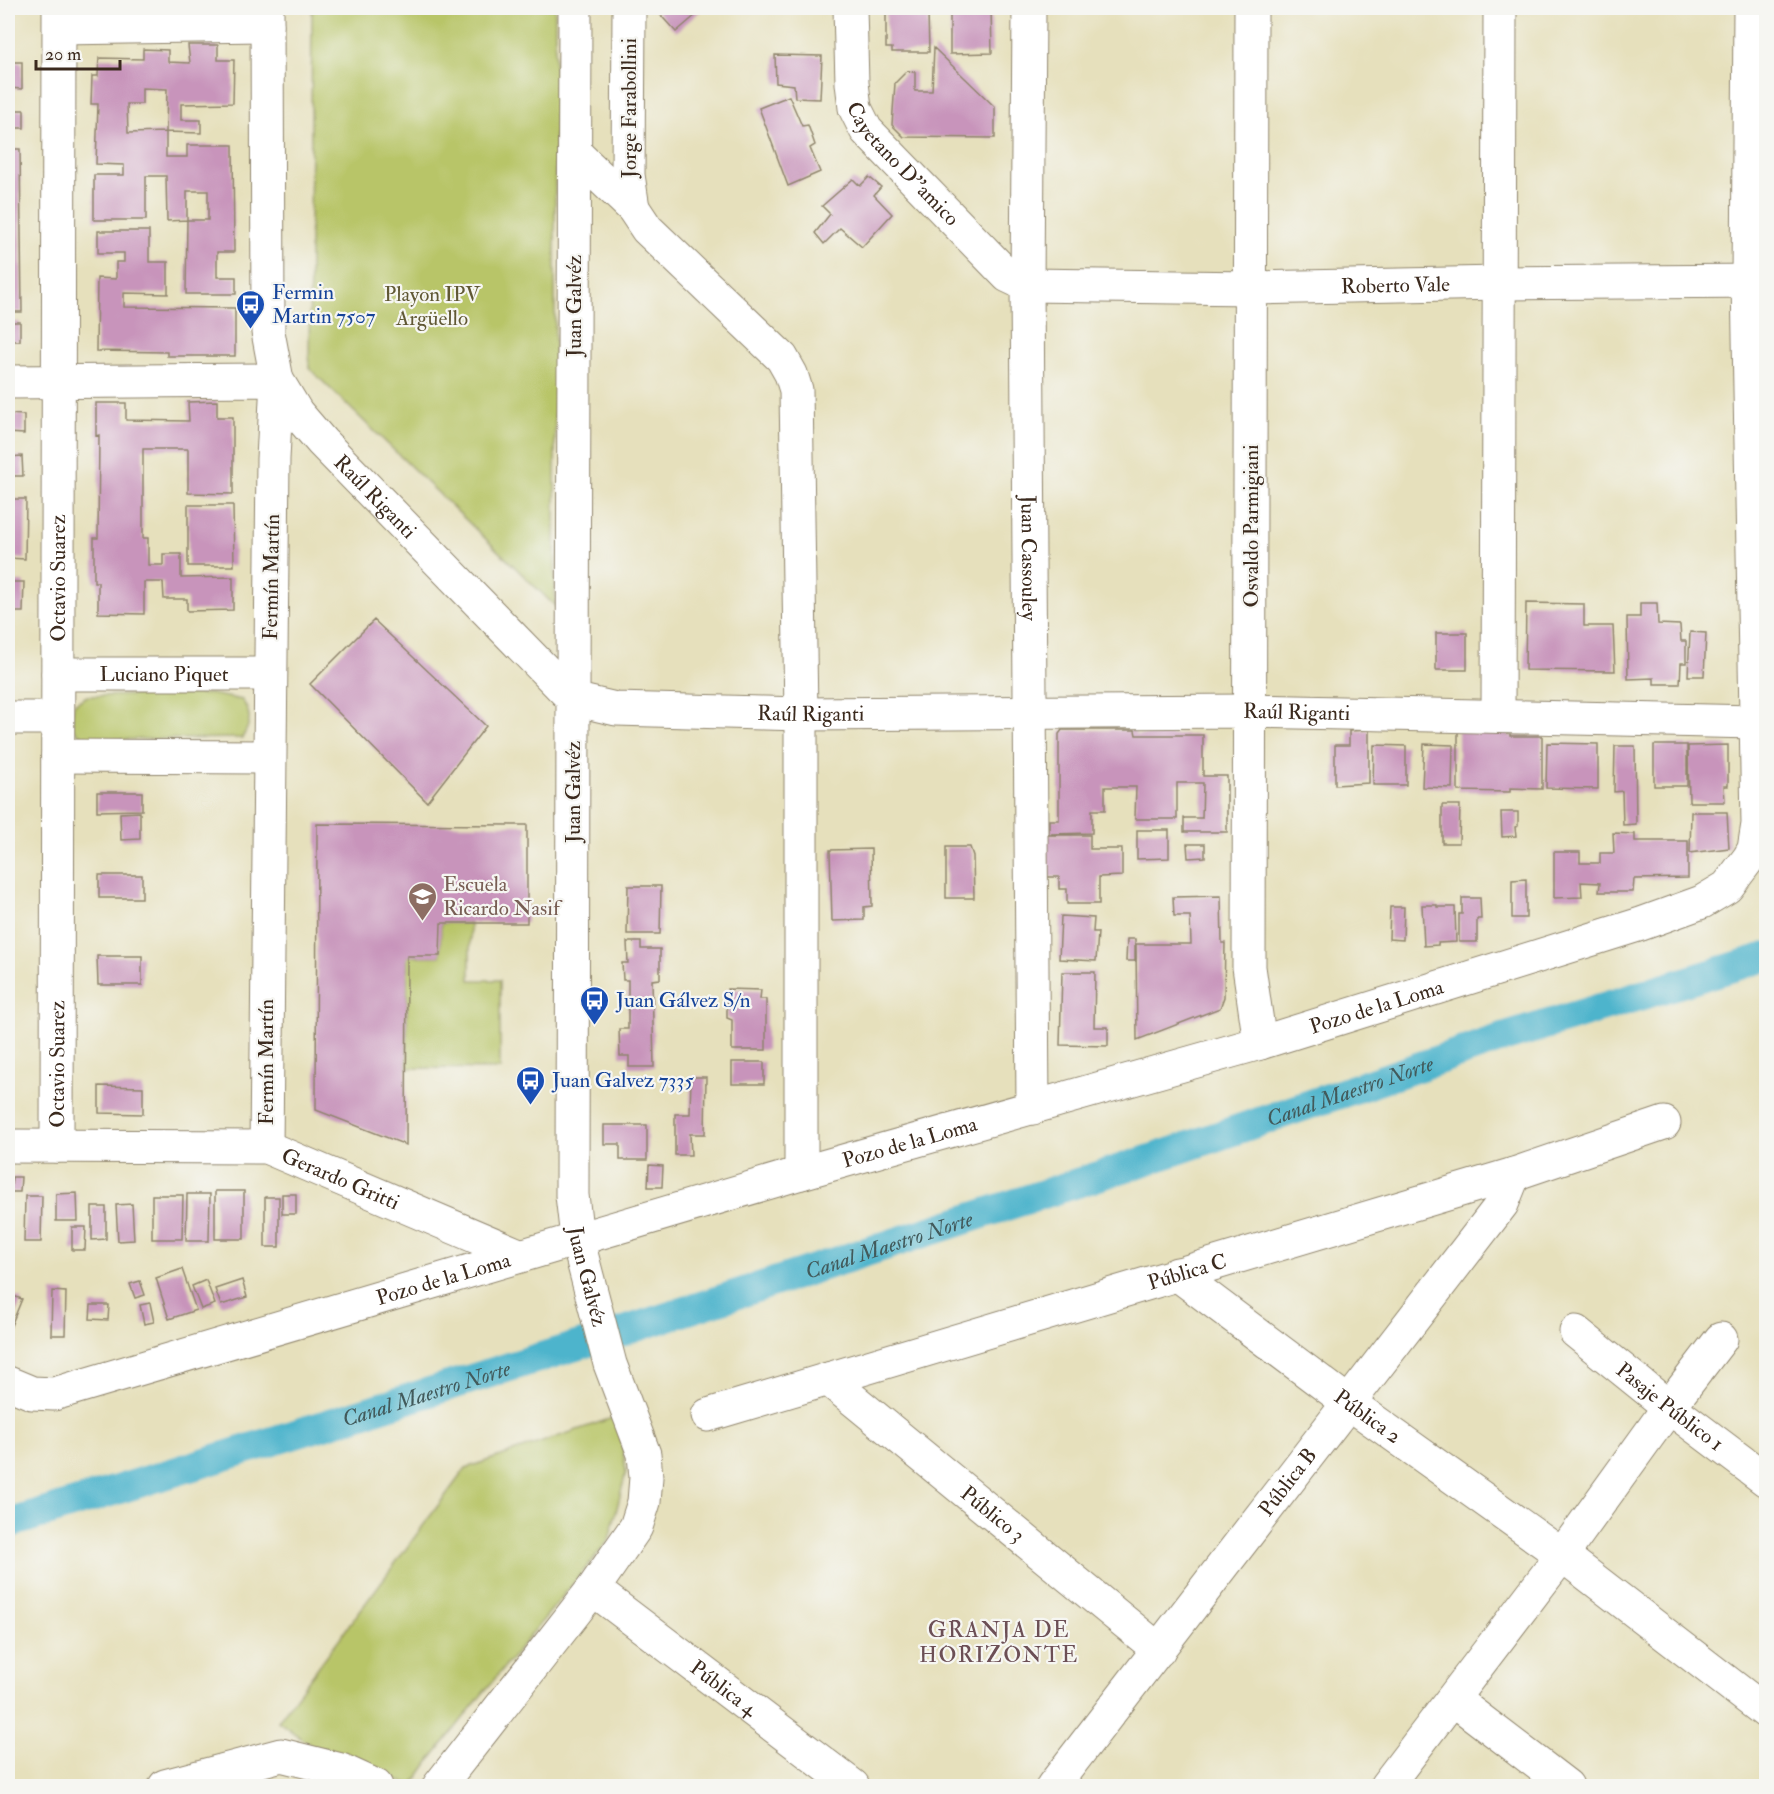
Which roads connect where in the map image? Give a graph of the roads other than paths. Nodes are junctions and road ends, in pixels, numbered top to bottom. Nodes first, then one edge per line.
1 (575, 8) edge
2 (629, 8) edge
3 (850, 8) edge
4 (1029, 8) edge
5 (1251, 8) edge
6 (1500, 8) edge
7 (1750, 8) edge
8 (267, 16) edge
9 (60, 18) edge
10 (1758, 69) edge
11 (575, 153) junction
12 (633, 208) junction
13 (1757, 281) edge
14 (1500, 283) junction
15 (1026, 285) junction
16 (1251, 288) junction
17 (277, 380) junction
18 (8, 382) edge
19 (60, 382) junction
20 (58, 674) junction
21 (270, 674) junction
22 (573, 699) junction
23 (1250, 711) junction
24 (1029, 713) junction
25 (801, 714) junction
26 (1498, 716) junction
27 (8, 718) edge
28 (57, 718) junction
29 (1755, 722) junction
30 (58, 756) junction
31 (269, 757) junction
32 (1260, 1043) junction
33 (1032, 1108) junction
34 (1664, 1123) dead end
35 (8, 1146) edge
36 (57, 1146) junction
37 (266, 1146) junction
38 (801, 1173) junction
39 (1514, 1174) junction
40 (577, 1238) junction
41 (519, 1255) junction
42 (1177, 1274) junction
43 (1576, 1332) dead end
44 (1721, 1339) dead end
45 (828, 1379) junction
46 (8, 1383) edge
47 (1349, 1403) junction
48 (1669, 1407) junction
49 (708, 1415) dead end
50 (1767, 1480) edge
51 (1562, 1555) junction
52 (593, 1589) junction
53 (1159, 1650) junction
54 (1453, 1700) junction
55 (1767, 1712) edge
56 (165, 1786) edge
57 (376, 1786) edge
58 (439, 1786) edge
59 (853, 1786) edge
60 (1053, 1786) edge
61 (1386, 1786) edge
62 (1567, 1786) edge

1 - 11 street, Juan Galvéz
2 - 12 street, Jorge Farabollini
3 - 15 street, Cayetano D''amico
4 - 15 street, Juan Cassouley
5 - 16 street, Osvaldo Parmigiani
6 - 14 street
7 - 10 street
8 - 9 street
8 - 17 street, Fermín Martín
9 - 19 street, Octavio Suarez
10 - 13 street
11 - 12 street
11 - 22 street, Juan Galvéz
12 - 25 street
13 - 14 street, Roberto Vale
13 - 29 street
14 - 16 street, Roberto Vale
14 - 26 street
15 - 16 street, Roberto Vale
15 - 24 street, Juan Cassouley
16 - 23 street, Osvaldo Parmigiani
17 - 19 street
17 - 21 street, Fermín Martín
17 - 22 street, Raúl Riganti
18 - 19 street
19 - 20 street, Octavio Suarez
20 - 21 street, Luciano Piquet
20 - 28 street, Octavio Suarez
21 - 31 street, Fermín Martín
22 - 25 street, Raúl Riganti
22 - 40 street, Juan Galvéz
23 - 24 street, Raúl Riganti
23 - 26 street, Raúl Riganti
23 - 32 street, Osvaldo Parmigiani
24 - 25 street, Raúl Riganti
24 - 33 street, Juan Cassouley
25 - 38 street
26 - 29 street, Raúl Riganti
27 - 28 street
28 - 30 street, Octavio Suarez
29 - 32 street, Pozo de la Loma
30 - 31 street
30 - 36 street, Octavio Suarez
31 - 37 street, Fermín Martín
32 - 33 street, Pozo de la Loma
33 - 38 street, Pozo de la Loma
34 - 39 street, Pública C
35 - 36 street, Gerardo Gritti
36 - 37 street, Gerardo Gritti
37 - 41 street, Gerardo Gritti
38 - 40 street, Pozo de la Loma
39 - 42 street, Pública C
39 - 47 street, Pública B
40 - 41 street, Pozo de la Loma
40 - 52 street, Juan Galvéz
41 - 46 street, Pozo de la Loma
42 - 45 street, Pública C
42 - 47 street, Pública 2
43 - 48 street, Pasaje Público 1
44 - 48 street
45 - 49 street, Pública C
45 - 53 street, Público 3
47 - 51 street, Pública 2
47 - 53 street, Pública B
48 - 50 street, Pasaje Público 1
48 - 51 street
51 - 54 street
51 - 55 street, Pública 2
52 - 58 street, Juan Galvéz
52 - 59 street, Pública 4
53 - 60 street, Pública B
54 - 61 street
54 - 62 street
56 - 57 street

